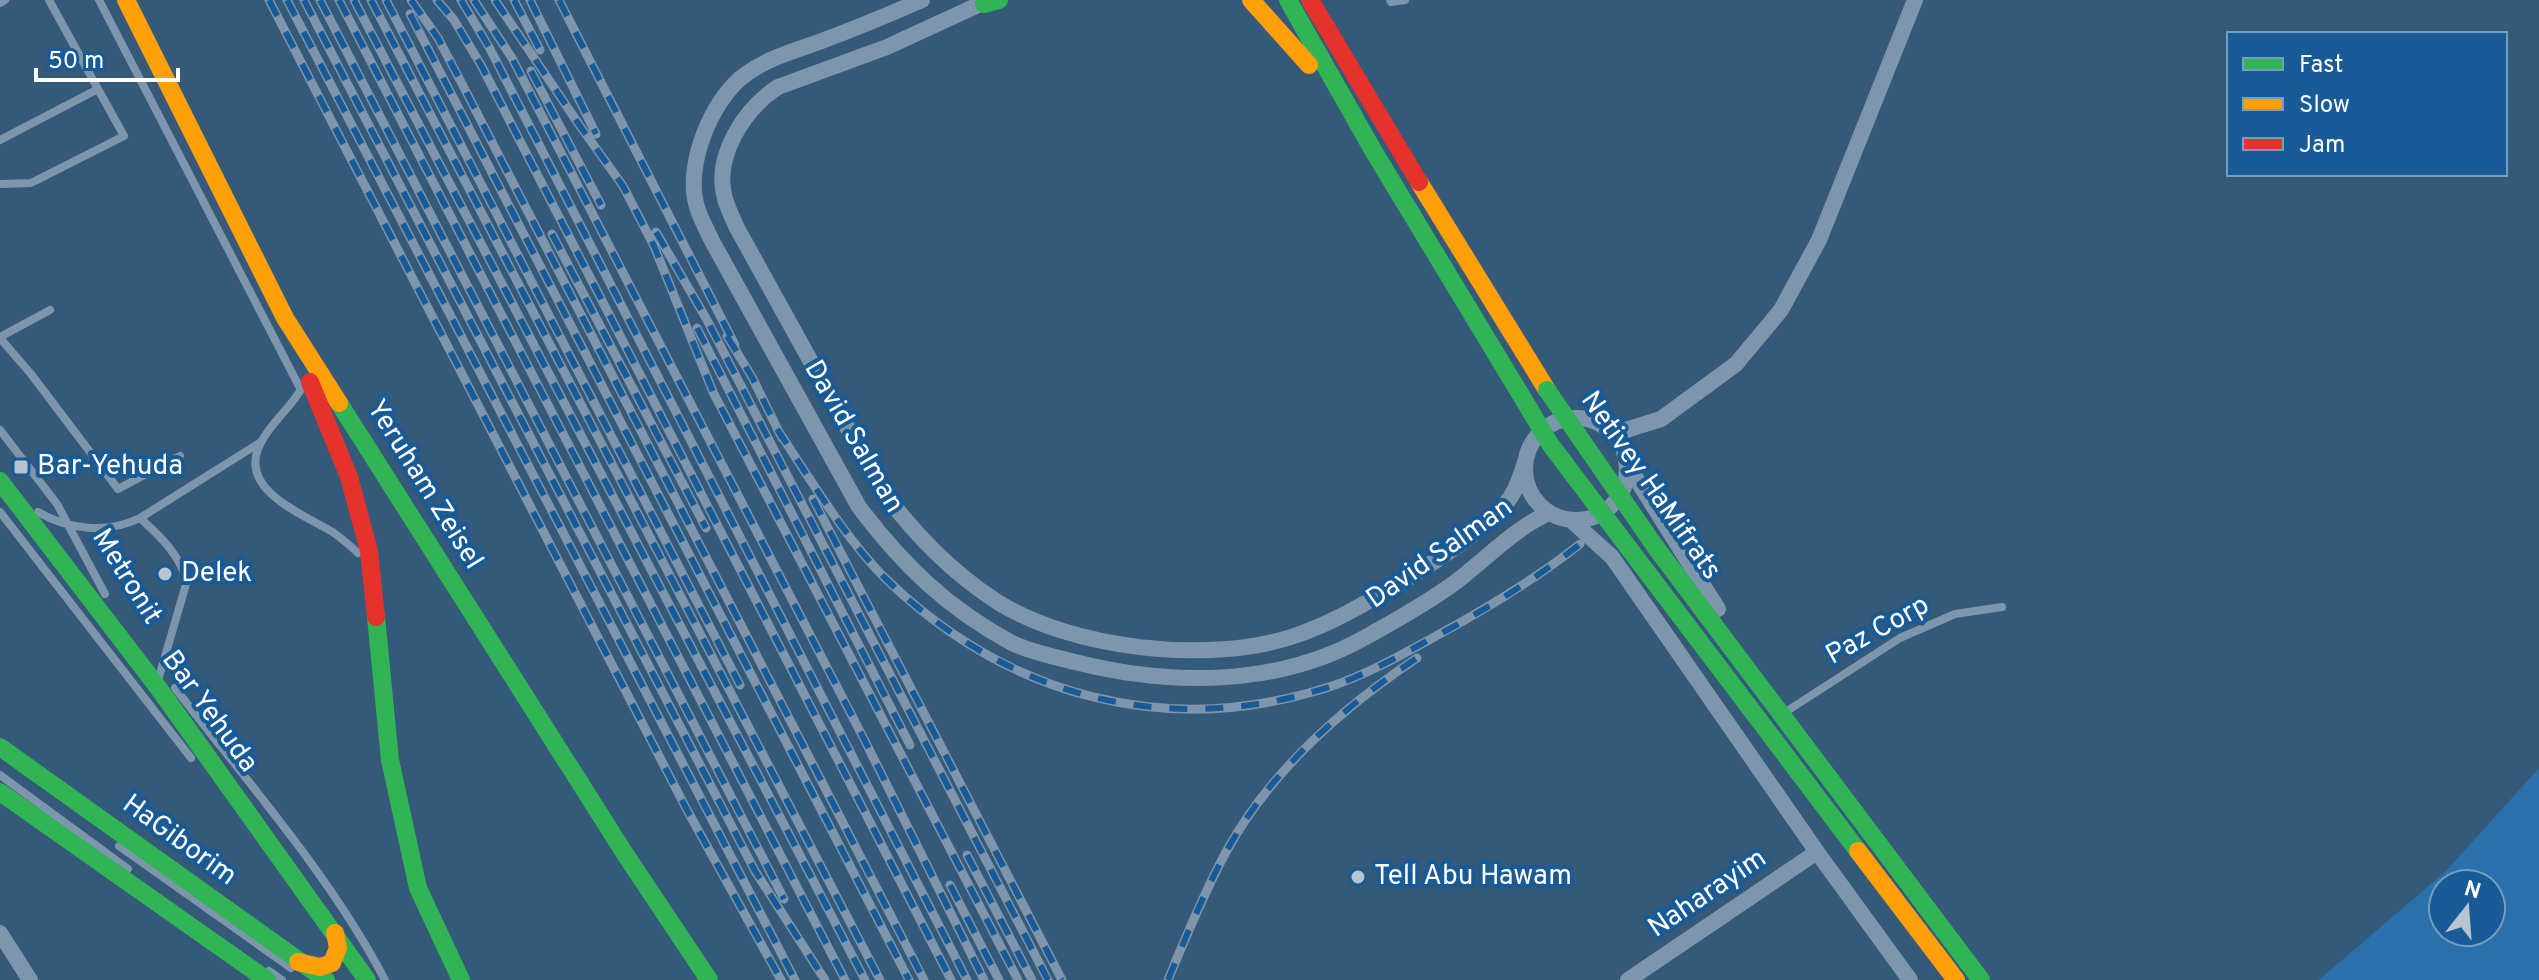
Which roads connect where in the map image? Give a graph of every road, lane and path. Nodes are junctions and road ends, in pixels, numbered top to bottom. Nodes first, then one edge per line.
1 (49, 0) edge
2 (99, 0) edge
3 (126, 0) edge
4 (922, 0) edge
5 (1288, 0) edge
6 (1310, 0) edge
7 (1390, 0) edge
8 (1405, 0) edge
9 (1915, 0) edge
10 (991, 1) edge
11 (1251, 1) edge
12 (98, 89) junction
13 (0, 140) edge
14 (1374, 152) junction
15 (0, 184) edge
16 (50, 310) dead end
17 (285, 318) junction
18 (0, 338) edge
19 (304, 383) junction
20 (307, 404) dead end
21 (0, 430) edge
22 (319, 431) dead end
23 (1613, 434) junction
24 (262, 441) junction
25 (180, 456) dead end
26 (1526, 459) junction
27 (1627, 464) junction
28 (0, 481) edge
29 (13, 498) junction
30 (0, 512) edge
31 (1549, 513) junction
32 (140, 518) junction
33 (1571, 520) junction
34 (68, 524) junction
35 (358, 553) junction
36 (58, 554) junction
37 (1612, 557) junction
38 (69, 600) junction
39 (109, 600) dead end
40 (374, 601) junction
41 (2002, 607) dead end
42 (152, 657) dead end
43 (159, 678) junction
44 (1783, 714) junction
45 (0, 747) edge
46 (0, 757) edge
47 (196, 764) dead end
48 (0, 775) edge
49 (0, 792) edge
50 (230, 804) dead end
51 (82, 819) dead end
52 (255, 825) junction
53 (107, 836) dead end
54 (409, 852) junction
55 (1817, 852) junction
56 (143, 879) dead end
57 (155, 889) dead end
58 (419, 916) dead end
59 (0, 933) edge
60 (335, 933) junction
61 (297, 967) junction
62 (30, 980) edge
63 (267, 980) edge
64 (282, 980) edge
65 (326, 980) edge
66 (367, 980) edge
67 (385, 980) edge
68 (461, 980) edge
69 (709, 980) edge
70 (1628, 980) edge
71 (1910, 980) edge
72 (1956, 980) edge
73 (1983, 980) edge

1 - 12 lane
2 - 19 lane
3 - 17 main road, Yeruham Zeisel
4 - 31 street, David Salman
5 - 14 main road, Netivey HaMifrats
6 - 73 main road, Netivey HaMifrats, bridge
7 - 8 lane
9 - 23 street
10 - 26 street, David Salman
11 - 14 main road
12 - 13 lane
12 - 15 lane
14 - 72 main road, Netivey HaMifrats, bridge
16 - 18 lane
17 - 19 main road
17 - 69 main road, Yeruham Zeisel
18 - 25 lane
19 - 20 lane
19 - 24 lane
19 - 40 main road
21 - 34 lane, Metronit
22 - 35 lane
23 - 26 street
23 - 27 street
24 - 32 lane
24 - 35 lane
26 - 31 street
27 - 33 street
27 - 44 street
28 - 29 main road, Bar Yehuda
29 - 34 lane
29 - 36 main road, Bar Yehuda
30 - 38 lane
31 - 33 street
32 - 34 lane
32 - 43 lane
33 - 37 street
34 - 39 lane, Metronit
35 - 40 lane
36 - 38 lane
36 - 43 main road, Bar Yehuda
37 - 44 street
37 - 55 street
38 - 47 lane
40 - 54 main road
41 - 44 lane, Paz Corp
42 - 43 lane, Metronit
43 - 52 main road, Bar Yehuda
43 - 67 lane, Metronit
44 - 73 street
45 - 61 main road, HaGiborim
46 - 51 lane
48 - 56 lane
49 - 63 main road
50 - 52 lane
52 - 60 main road, Bar Yehuda
53 - 61 lane
54 - 58 lane
54 - 68 main road
55 - 70 street, Naharayim
55 - 71 street
57 - 64 lane
59 - 62 street
60 - 61 main road
60 - 66 main road, Bar Yehuda
61 - 65 main road, HaGiborim

